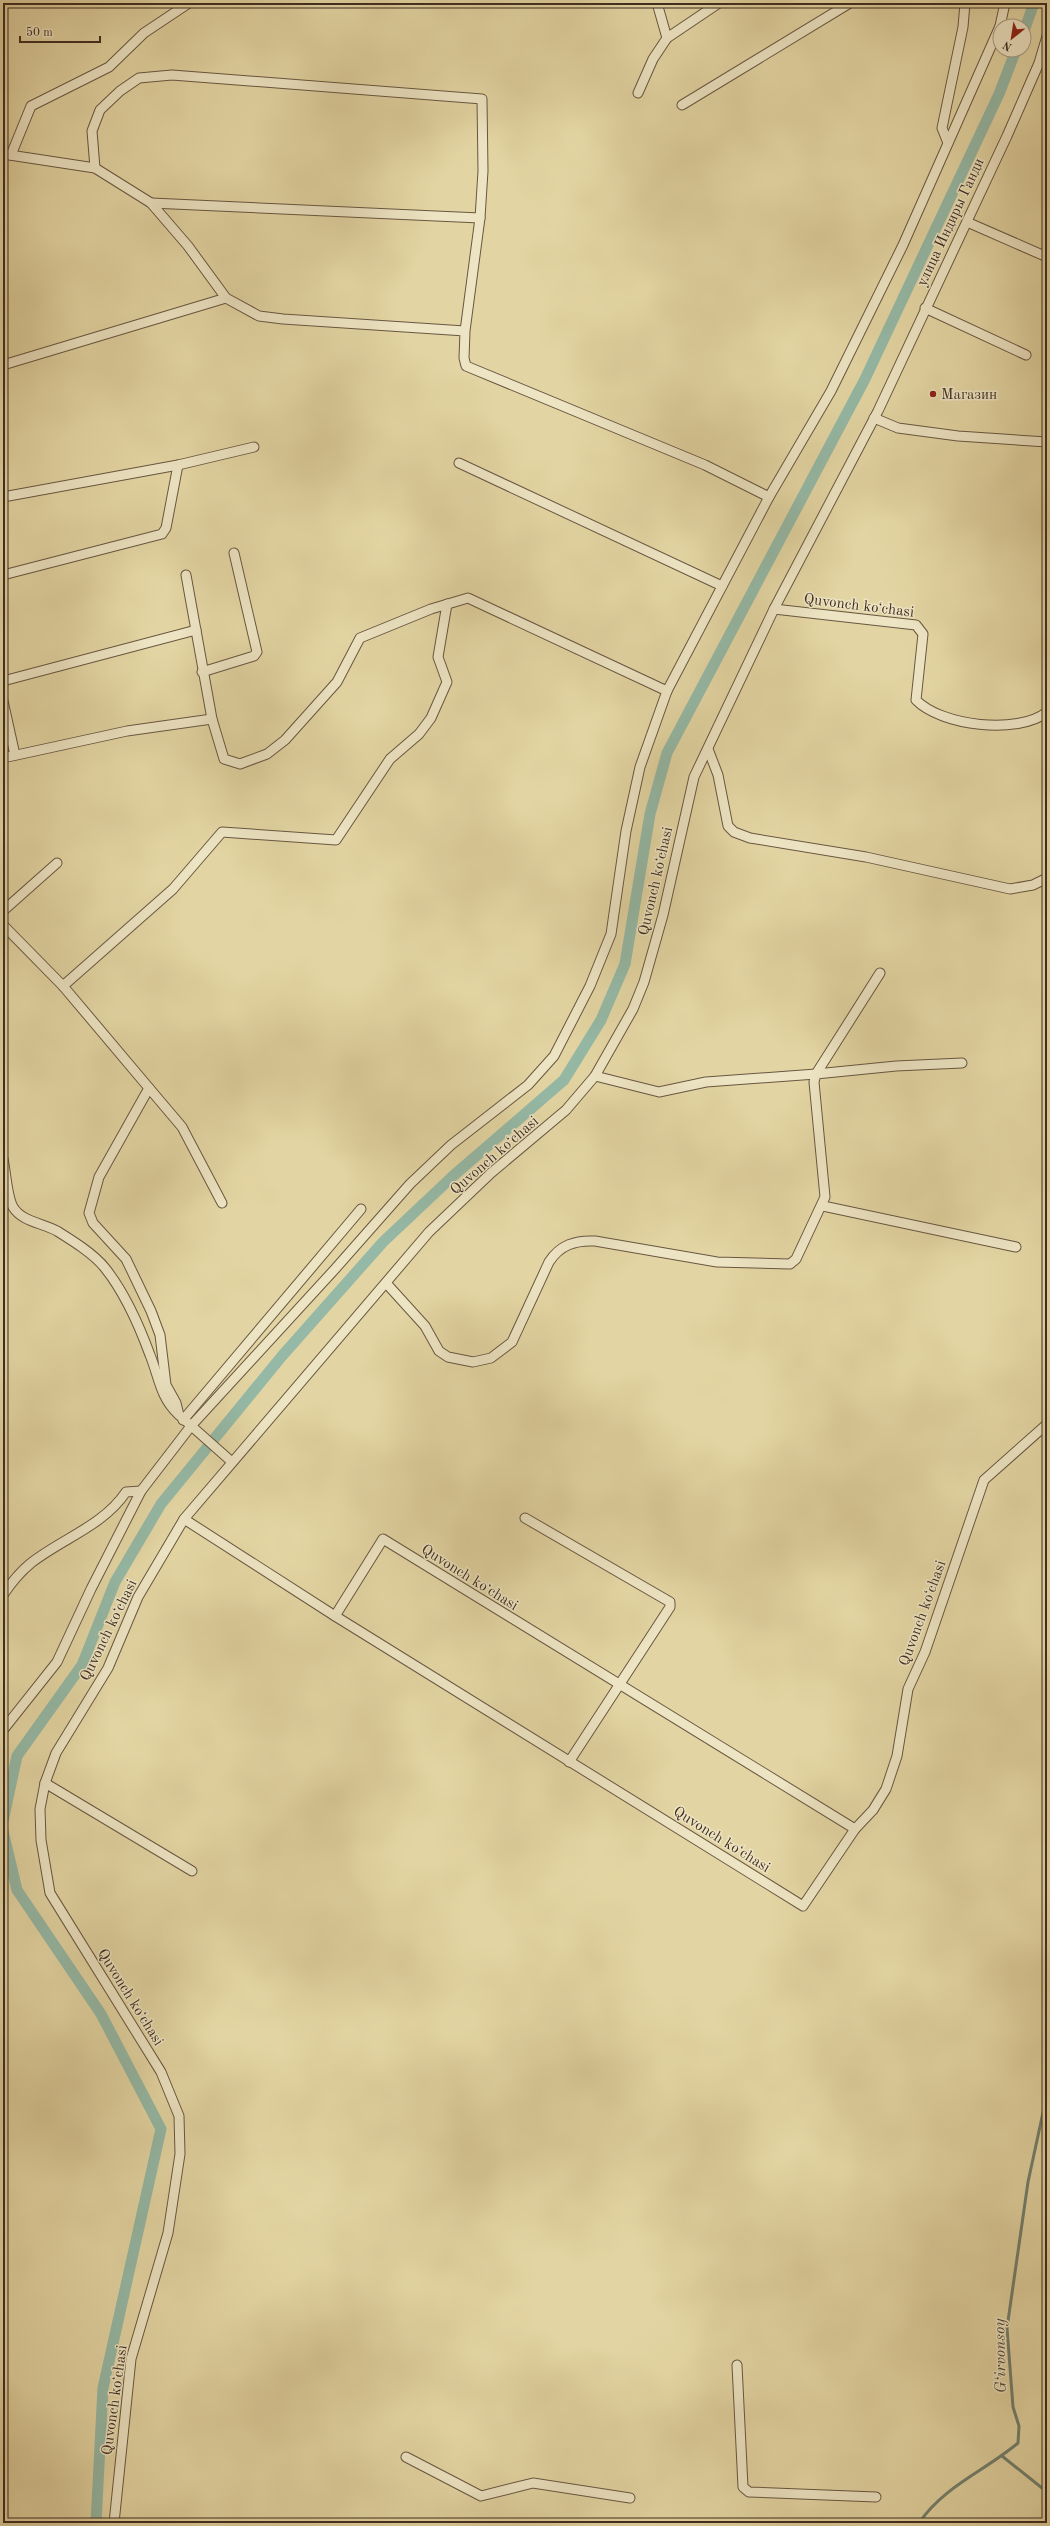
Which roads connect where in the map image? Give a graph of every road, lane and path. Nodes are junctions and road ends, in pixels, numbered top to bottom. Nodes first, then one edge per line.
1 (188, 3) edge
2 (658, 3) edge
3 (850, 3) edge
4 (965, 3) edge
5 (1005, 3) edge
6 (715, 4) edge
7 (1002, 18) edge
8 (1047, 36) edge
9 (667, 38) junction
10 (992, 44) edge
11 (1046, 46) edge
12 (638, 93) dead end
13 (682, 105) dead end
14 (948, 143) junction
15 (7, 154) edge
16 (95, 168) junction
17 (151, 202) junction
18 (480, 218) junction
19 (967, 222) junction
20 (1047, 258) edge
21 (226, 298) junction
22 (925, 308) junction
23 (464, 331) junction
24 (1026, 355) dead end
25 (3, 365) edge
26 (874, 418) junction
27 (1047, 442) edge
28 (254, 447) dead end
29 (459, 463) dead end
30 (178, 465) junction
31 (3, 497) edge
32 (769, 497) junction
33 (234, 553) dead end
34 (3, 575) edge
35 (186, 575) dead end
36 (722, 586) junction
37 (447, 604) junction
38 (774, 609) junction
39 (196, 630) junction
40 (202, 672) junction
41 (3, 681) edge
42 (667, 691) junction
43 (3, 701) edge
44 (1047, 712) edge
45 (212, 719) junction
46 (708, 749) junction
47 (15, 755) junction
48 (3, 758) edge
49 (57, 863) dead end
50 (1047, 878) edge
51 (3, 911) edge
52 (3, 925) edge
53 (880, 973) dead end
54 (63, 986) junction
55 (962, 1063) dead end
56 (816, 1074) junction
57 (595, 1076) junction
58 (149, 1088) junction
59 (3, 1160) edge
60 (222, 1203) dead end
61 (823, 1206) junction
62 (361, 1209) dead end
63 (1016, 1247) dead end
64 (386, 1283) junction
65 (181, 1417) junction
66 (1047, 1424) edge
67 (191, 1426) junction
68 (232, 1462) junction
69 (141, 1491) junction
70 (525, 1518) dead end
71 (184, 1519) junction
72 (3, 1595) edge
73 (335, 1616) junction
74 (619, 1685) junction
75 (3, 1730) edge
76 (569, 1762) junction
77 (45, 1782) junction
78 (855, 1829) junction
79 (192, 1871) dead end
80 (737, 2364) dead end
81 (406, 2457) dead end
82 (876, 2497) dead end
83 (630, 2498) dead end
84 (114, 2523) edge

1 - 15 street
2 - 9 street
3 - 13 street
4 - 14 street
5 - 7 street
6 - 9 street
8 - 11 street, улица Индиры Ганди
9 - 12 street
10 - 14 street
11 - 19 street, улица Индиры Ганди
14 - 32 street
15 - 16 street
16 - 17 street
16 - 18 street
17 - 18 street
17 - 21 street
18 - 23 street
19 - 20 street
19 - 22 street, улица Индиры Ганди
21 - 23 street
21 - 25 street
22 - 24 street
22 - 26 street, улица Индиры Ганди
23 - 32 street
26 - 27 street
26 - 38 street, Quvonch koʻchasi
28 - 30 street
29 - 36 street
30 - 31 street
30 - 34 street
32 - 36 street
33 - 40 street
35 - 39 street
36 - 42 street
37 - 42 street
37 - 45 street
37 - 54 street
38 - 44 street, Quvonch koʻchasi
38 - 46 street, Quvonch koʻchasi
39 - 40 street
39 - 41 street
40 - 45 street
42 - 67 street
43 - 47 street
45 - 47 street
46 - 50 street
46 - 57 street, Quvonch koʻchasi
47 - 48 street
49 - 51 street
52 - 54 street
53 - 56 street
54 - 58 street
55 - 56 street
56 - 57 street
56 - 61 street
57 - 64 street, Quvonch koʻchasi
58 - 60 street
58 - 65 street
59 - 65 street
61 - 63 street
61 - 64 street
62 - 65 street
64 - 68 street, Quvonch koʻchasi
65 - 67 street
66 - 78 street, Quvonch koʻchasi
67 - 68 street
67 - 69 street
68 - 71 street, Quvonch koʻchasi
69 - 72 street
69 - 75 street
70 - 74 street
71 - 73 street, Quvonch koʻchasi
71 - 77 street, Quvonch koʻchasi
73 - 74 street, Quvonch koʻchasi
73 - 76 street, Quvonch koʻchasi
74 - 76 street
74 - 78 street, Quvonch koʻchasi
76 - 78 street, Quvonch koʻchasi
77 - 79 street
77 - 84 street, Quvonch koʻchasi
80 - 82 street
81 - 83 street

